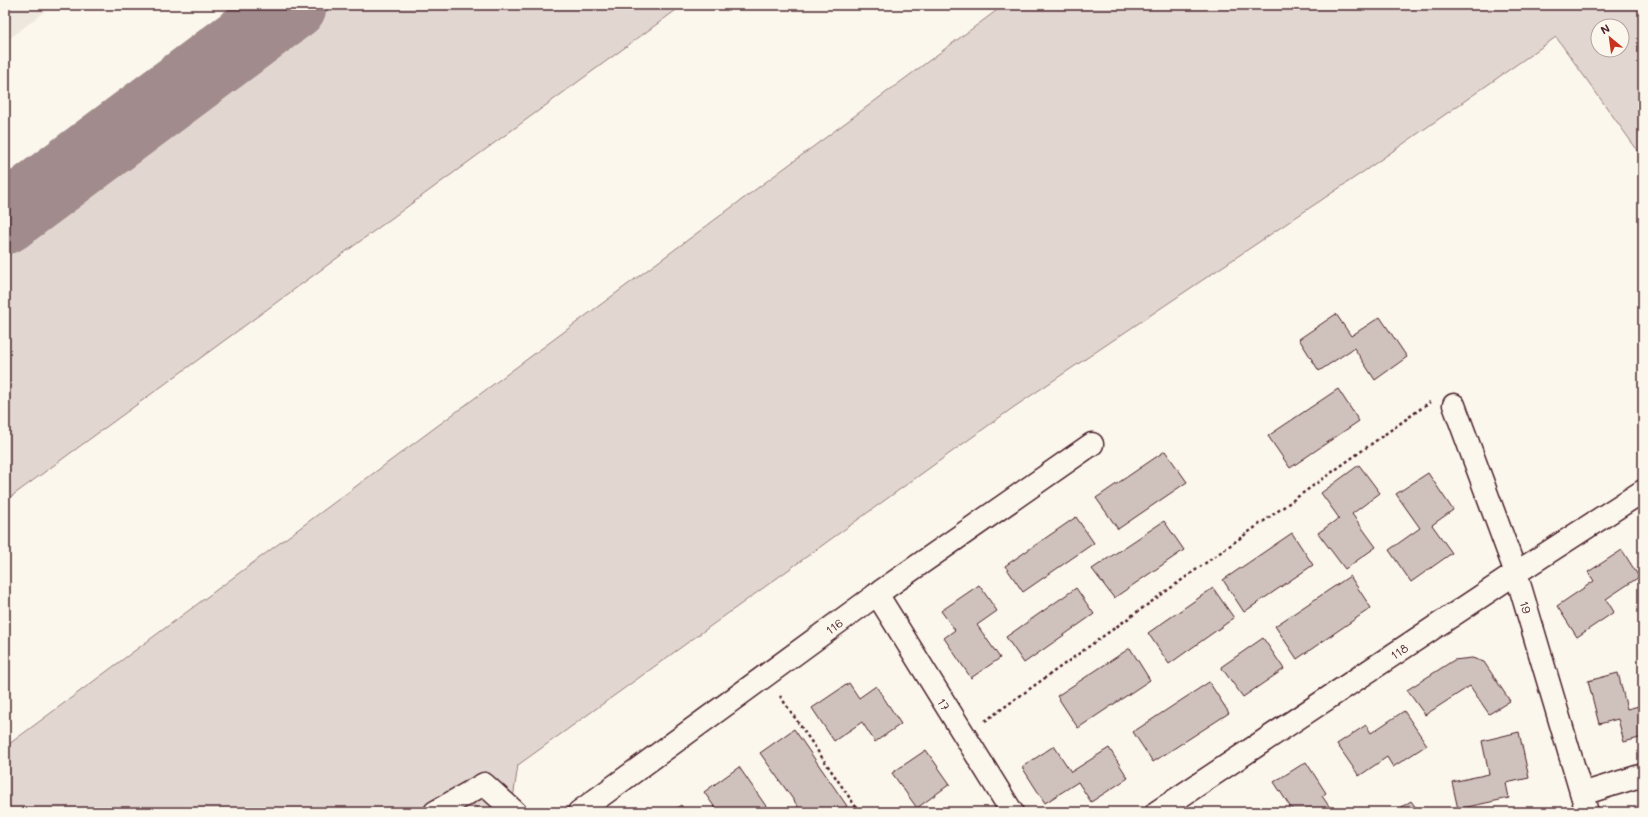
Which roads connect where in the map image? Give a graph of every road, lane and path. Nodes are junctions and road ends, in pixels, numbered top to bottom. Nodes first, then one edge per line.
1 (1432, 401) dead end
2 (1454, 405) dead end
3 (1092, 444) dead end
4 (1643, 491) edge
5 (1516, 573) junction
6 (877, 594) junction
7 (766, 676) junction
8 (963, 736) junction
9 (1643, 775) edge
10 (1584, 803) edge
11 (515, 811) edge
12 (435, 812) edge
13 (579, 812) edge
14 (855, 812) edge
15 (1012, 812) edge
16 (1157, 812) edge

1 - 8 path
2 - 5 street, 19
3 - 6 street, 116
4 - 5 street, 118
5 - 10 street, 19
5 - 16 street, 118
6 - 7 street, 116
6 - 8 street, 17
7 - 13 street, 116
7 - 14 path
8 - 15 street, 17
9 - 10 street
11 - 12 street

